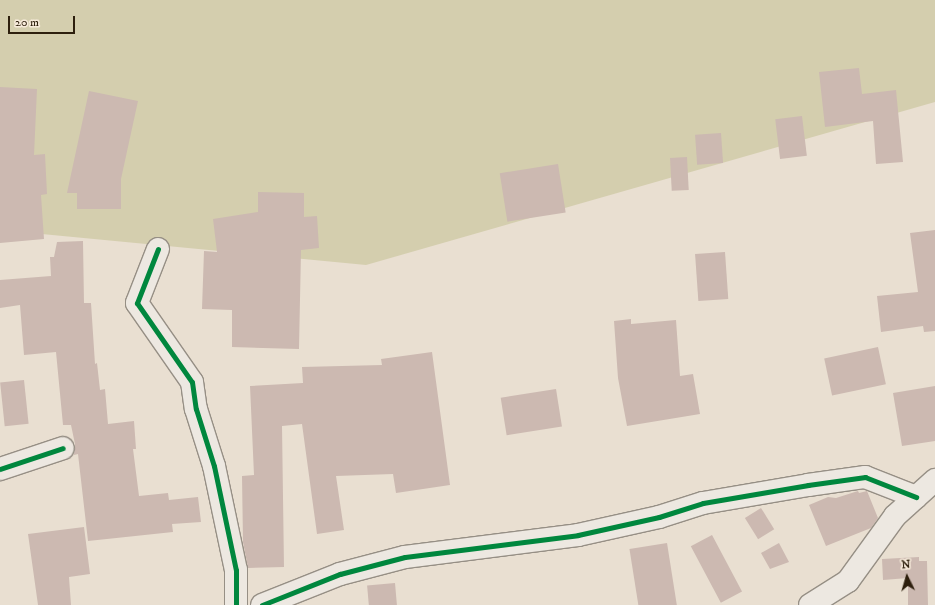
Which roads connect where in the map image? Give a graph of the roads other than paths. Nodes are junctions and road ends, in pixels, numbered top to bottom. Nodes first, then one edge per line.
1 (158, 249) dead end
2 (63, 448) dead end
3 (0, 469) edge
4 (935, 480) edge
5 (916, 497) junction
6 (236, 605) edge
7 (262, 605) edge
8 (810, 605) edge

1 - 6 street
2 - 3 street
4 - 5 street
5 - 7 street
5 - 8 street

